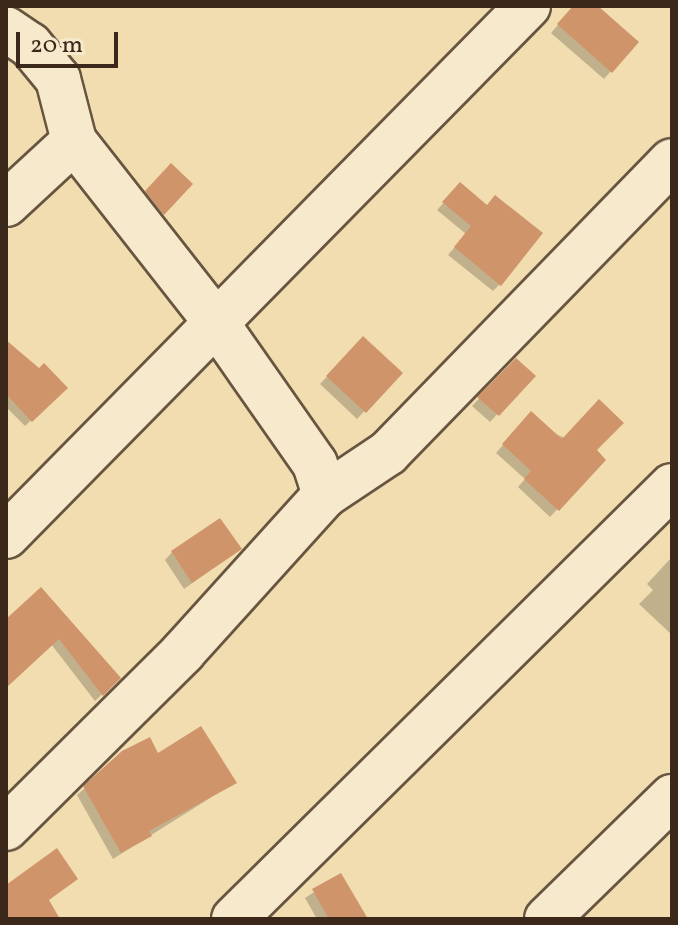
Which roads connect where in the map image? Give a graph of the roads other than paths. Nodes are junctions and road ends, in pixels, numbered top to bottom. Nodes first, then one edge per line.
1 (528, 6) edge
2 (6, 29) edge
3 (74, 141) junction
4 (672, 161) edge
5 (6, 204) edge
6 (215, 321) junction
7 (672, 486) edge
8 (325, 495) junction
9 (6, 536) edge
10 (672, 797) edge
11 (6, 828) edge
12 (234, 919) edge
13 (547, 919) edge

1 - 6 street
2 - 3 street
3 - 5 street
3 - 6 street
4 - 8 street
6 - 8 street
6 - 9 street
7 - 12 street
8 - 11 street
10 - 13 street

